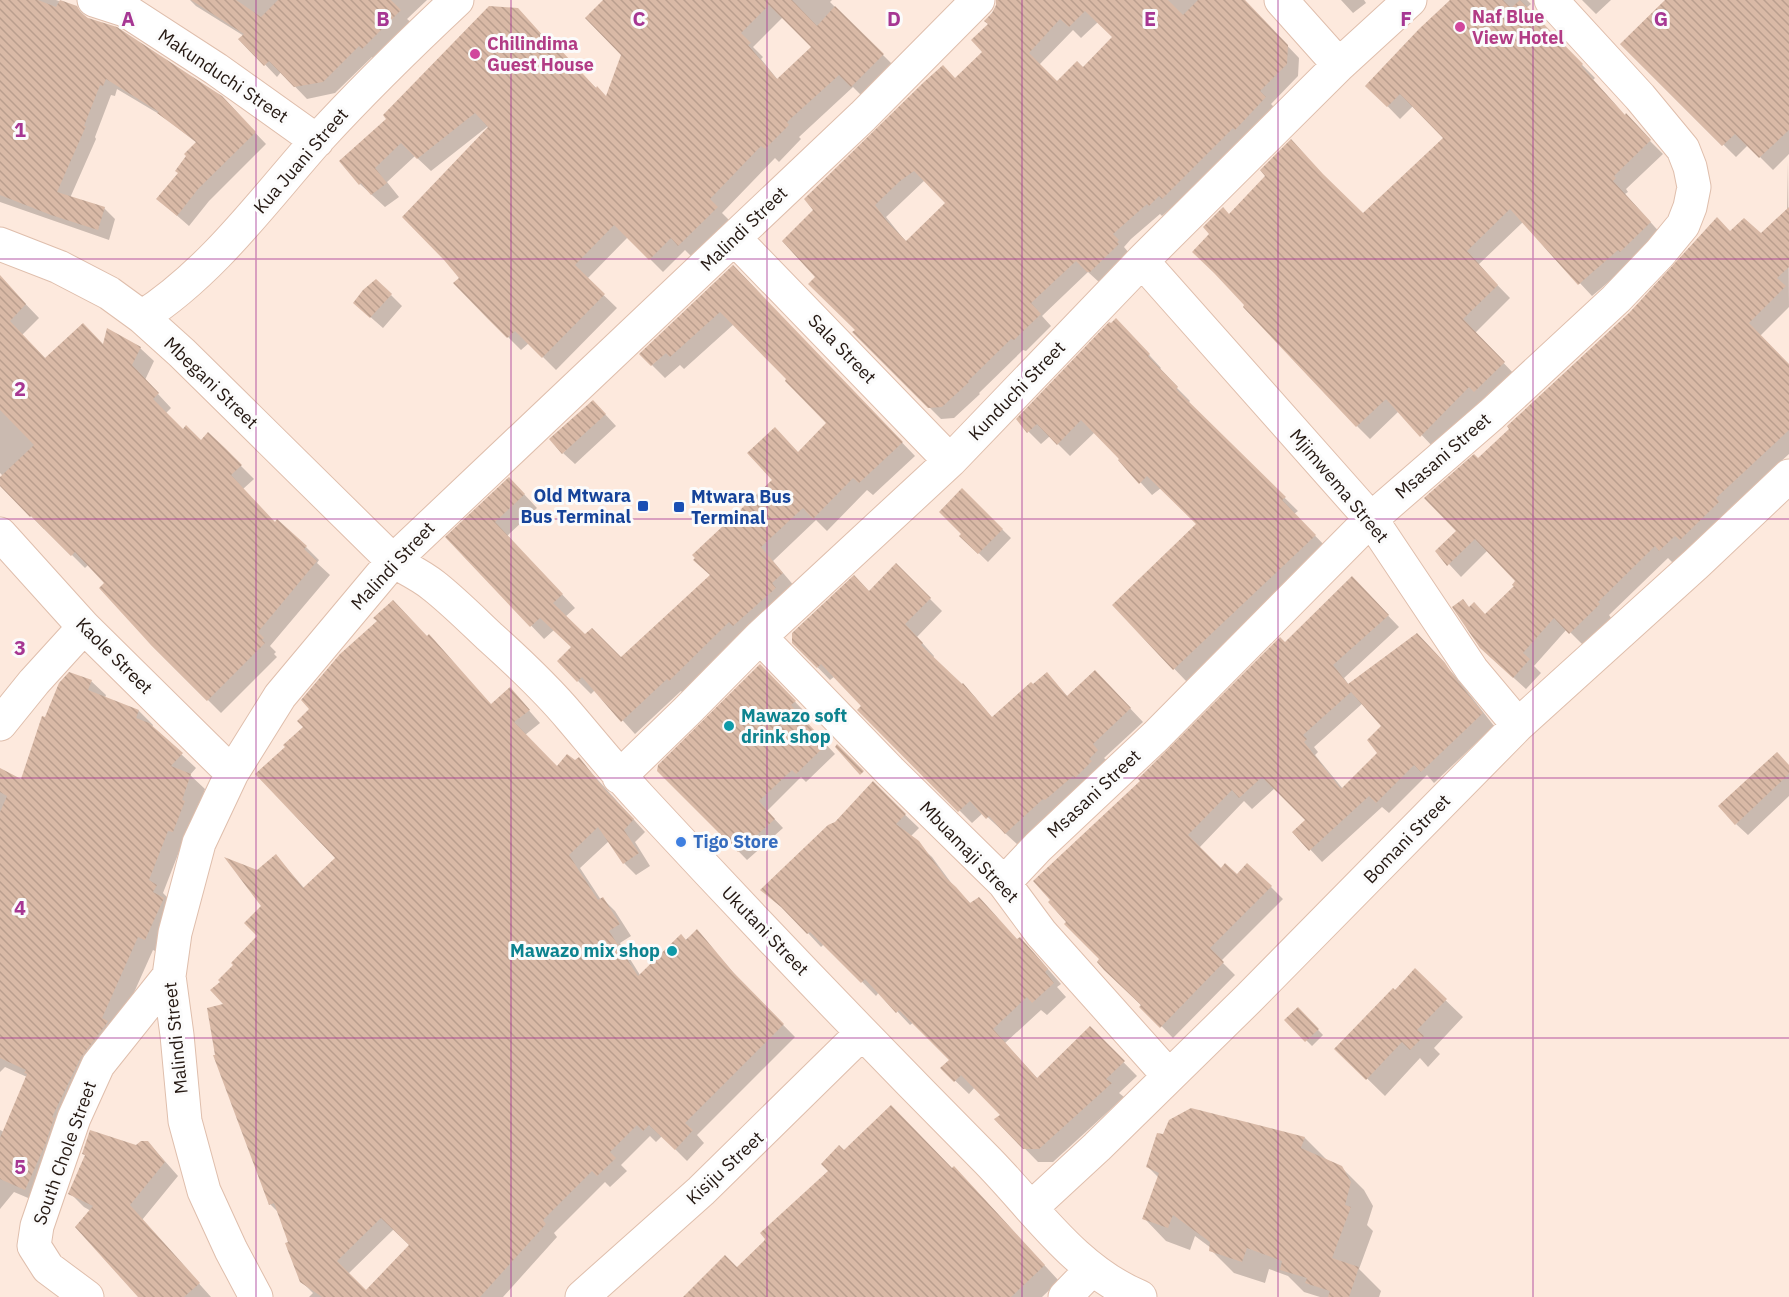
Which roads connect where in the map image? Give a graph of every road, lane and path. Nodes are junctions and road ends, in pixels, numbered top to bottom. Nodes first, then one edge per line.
1 (457, 0) edge
2 (978, 0) edge
3 (1281, 0) edge
4 (1410, 0) edge
5 (1551, 0) edge
6 (117, 3) edge
7 (1339, 65) junction
8 (317, 141) junction
9 (734, 238) junction
10 (0, 244) edge
11 (1142, 261) junction
12 (142, 317) junction
13 (950, 461) junction
14 (1789, 476) edge
15 (1371, 519) junction
16 (0, 534) edge
17 (393, 561) junction
18 (84, 627) junction
19 (760, 637) junction
20 (0, 724) edge
21 (1518, 725) junction
22 (232, 773) junction
23 (619, 777) junction
24 (1004, 883) junction
25 (169, 976) junction
26 (862, 1033) junction
27 (1168, 1075) junction
28 (1031, 1208) junction
29 (1092, 1269) junction
30 (87, 1297) edge
31 (256, 1297) edge
32 (582, 1297) edge
33 (1065, 1297) edge
34 (1140, 1297) edge

1 - 8 street, Kua Juani Street
2 - 9 street, Malindi Street
3 - 7 street
4 - 7 street, Kunduchi Street
5 - 15 street, Msasani Street
6 - 8 street, Makunduchi Street
7 - 11 street, Kunduchi Street
8 - 12 street, Kua Juani Street
9 - 13 street, Sala Street
9 - 17 street, Malindi Street
10 - 12 street, Mbegani Street
11 - 13 street, Kunduchi Street
11 - 15 street, Mjimwema Street
12 - 17 street, Mbegani Street
13 - 19 street, Kunduchi Street
14 - 21 street, Bomani Street
15 - 21 street, Mjimwema Street
15 - 24 street, Msasani Street
16 - 18 street, Kaole Street
17 - 22 street, Malindi Street
17 - 23 street, Ukutani Street
18 - 20 street
18 - 22 street, Kaole Street
19 - 23 street, Kunduchi Street
19 - 24 street, Mbuamaji Street
21 - 27 street, Bomani Street
22 - 25 street, Malindi Street
23 - 26 street, Ukutani Street
24 - 27 street, Mbuamaji Street
25 - 30 street, South Chole Street
25 - 31 street, Malindi Street
26 - 28 street, Ukutani Street
26 - 32 street, Kisiju Street
27 - 28 street, Bomani Street
28 - 29 street, Ukutani Street
29 - 33 street
29 - 34 street, Ukutani Street

